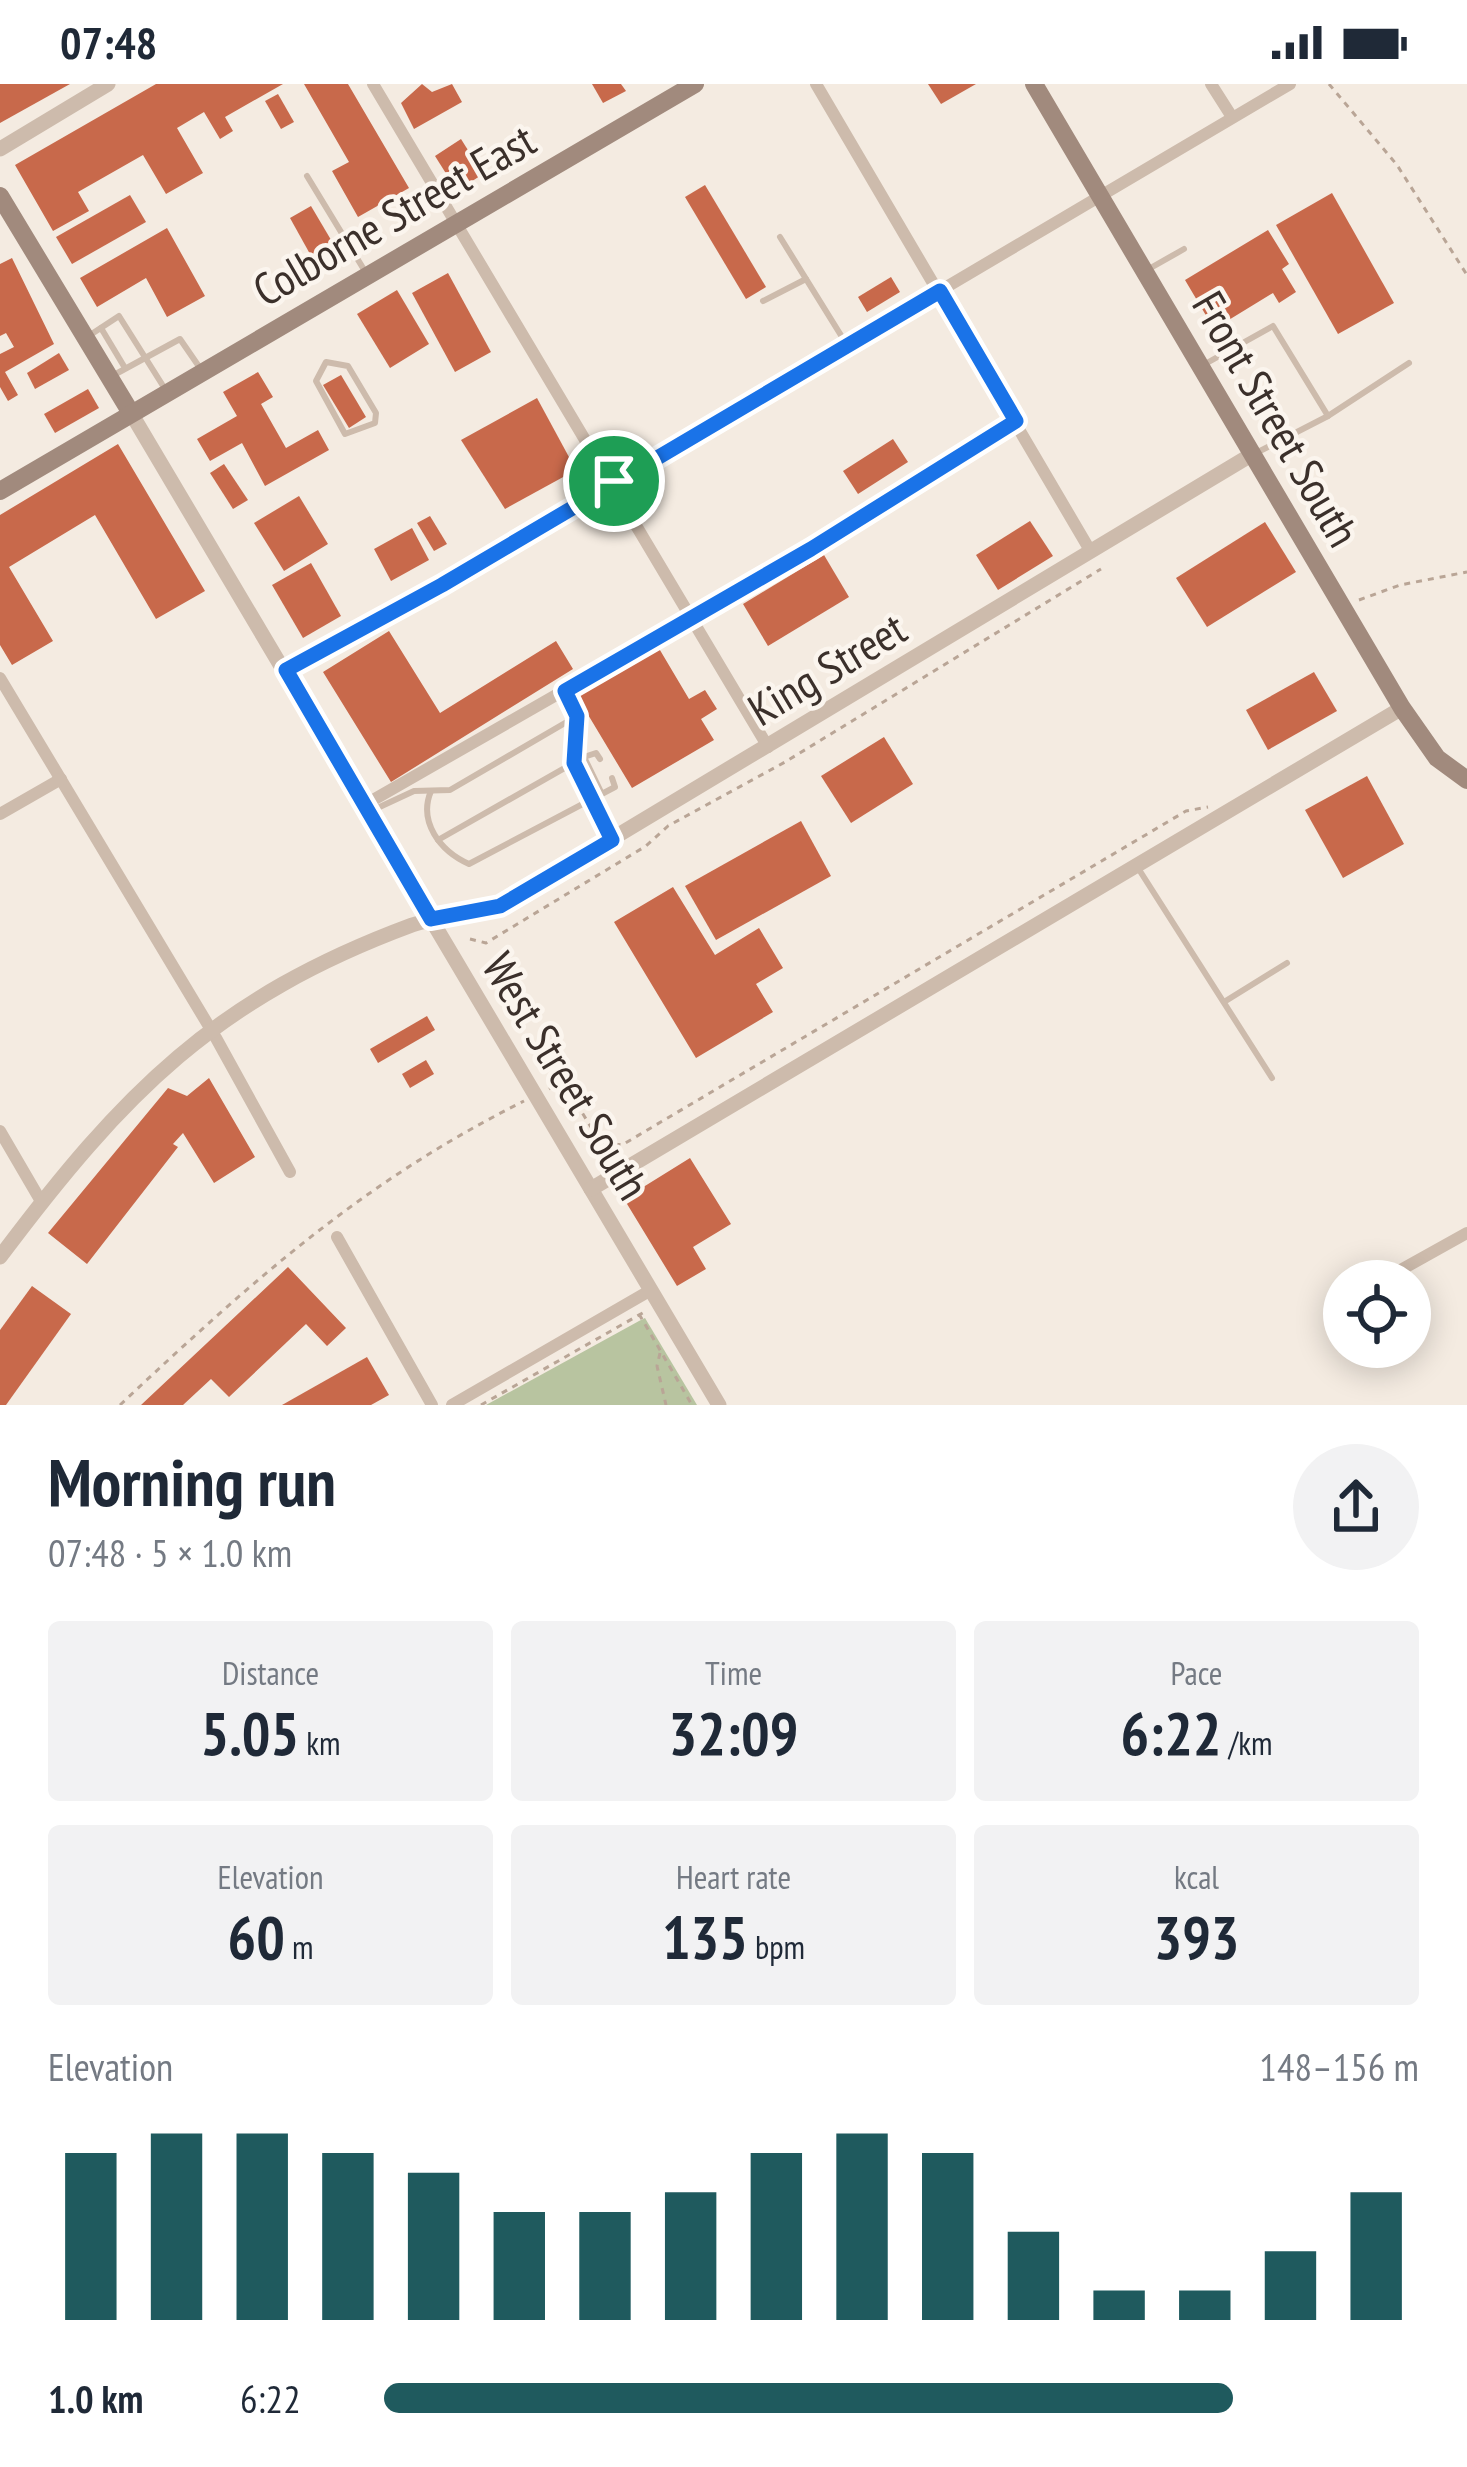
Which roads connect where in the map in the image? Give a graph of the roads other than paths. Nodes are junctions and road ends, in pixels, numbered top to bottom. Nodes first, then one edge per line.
1 (108, 84) edge
2 (373, 84) edge
3 (695, 84) edge
4 (817, 84) edge
5 (1034, 84) edge
6 (1211, 84) edge
7 (1291, 84) edge
8 (1232, 117) junction
9 (0, 149) edge
10 (307, 176) dead end
11 (0, 196) edge
12 (1100, 196) junction
13 (458, 225) junction
14 (780, 237) dead end
15 (1184, 249) dead end
16 (1144, 272) junction
17 (368, 276) junction
18 (806, 279) junction
19 (940, 291) junction
20 (763, 301) dead end
21 (93, 333) junction
22 (847, 345) junction
23 (144, 357) junction
24 (326, 362) joint
25 (1409, 363) dead end
26 (1200, 368) junction
27 (202, 372) junction
28 (117, 373) junction
29 (167, 392) junction
30 (131, 412) junction
31 (1328, 416) junction
32 (1016, 421) junction
33 (1251, 455) junction
34 (614, 481) junction
35 (0, 491) edge
36 (1091, 552) junction
37 (691, 616) junction
38 (286, 670) junction
39 (0, 677) edge
40 (565, 691) junction
41 (1402, 708) junction
42 (577, 716) junction
43 (768, 747) junction
44 (584, 758) junction
45 (600, 759) dead end
46 (574, 763) junction
47 (420, 773) junction
48 (612, 778) dead end
49 (61, 779) junction
50 (1467, 779) edge
51 (431, 791) junction
52 (602, 794) junction
53 (591, 800) junction
54 (368, 807) junction
55 (0, 814) edge
56 (438, 840) junction
57 (612, 840) junction
58 (1136, 866) junction
59 (431, 919) junction
60 (1287, 963) dead end
61 (1224, 1002) junction
62 (210, 1027) junction
63 (1272, 1078) dead end
64 (0, 1131) edge
65 (290, 1172) dead end
66 (591, 1189) junction
67 (43, 1203) junction
68 (1467, 1233) edge
69 (337, 1237) dead end
70 (0, 1257) edge
71 (1419, 1260) edge
72 (655, 1297) junction
73 (432, 1405) edge
74 (452, 1405) edge
75 (719, 1405) edge

1 - 9 street
2 - 13 street
3 - 13 main road, Colborne Street East
4 - 19 street
5 - 12 main road, Front Street South
6 - 8 street
7 - 8 street
8 - 12 street
10 - 17 lane
11 - 21 main road
12 - 16 main road, Front Street South
12 - 19 street
13 - 17 main road, Colborne Street East
13 - 34 street
14 - 18 lane
15 - 16 lane
16 - 26 main road, Front Street South
17 - 27 main road, Colborne Street East
18 - 20 lane
18 - 22 lane
19 - 22 street
19 - 32 street
21 - 23 lane
21 - 28 main road
22 - 34 street
23 - 27 lane
23 - 28 lane
23 - 29 lane
24 - 24 lane
25 - 31 lane
26 - 31 lane
26 - 33 main road, Front Street South
27 - 29 main road, Colborne Street East
28 - 30 main road
29 - 30 main road, Colborne Street East
30 - 35 main road, Colborne Street East
30 - 38 street, West Street South
31 - 33 lane
32 - 36 street
32 - 37 street
33 - 36 street, King Street
33 - 41 main road, Front Street South
34 - 37 street
34 - 38 street
36 - 43 street, King Street
37 - 40 street
37 - 43 street
38 - 54 street, West Street South
39 - 49 street
40 - 42 lane
40 - 47 street
41 - 50 main road, Front Street South
41 - 58 street
42 - 46 lane
42 - 51 lane
43 - 57 street, King Street
44 - 45 lane
44 - 46 lane
44 - 52 lane
46 - 53 lane
46 - 56 lane
47 - 51 lane
47 - 54 street
48 - 52 lane
49 - 55 street
49 - 62 street
51 - 54 lane
51 - 56 lane
52 - 53 lane
53 - 56 lane
53 - 57 lane
54 - 59 street, West Street South
57 - 59 street, King Street
58 - 61 lane
58 - 66 street
59 - 62 street, King Street
59 - 66 street, West Street South
60 - 61 lane
61 - 63 lane
62 - 65 street
62 - 67 street, King Street
64 - 67 street
66 - 72 street, West Street South
67 - 70 street, King Street
68 - 71 street
69 - 73 street
72 - 74 street
72 - 75 street, West Street South

